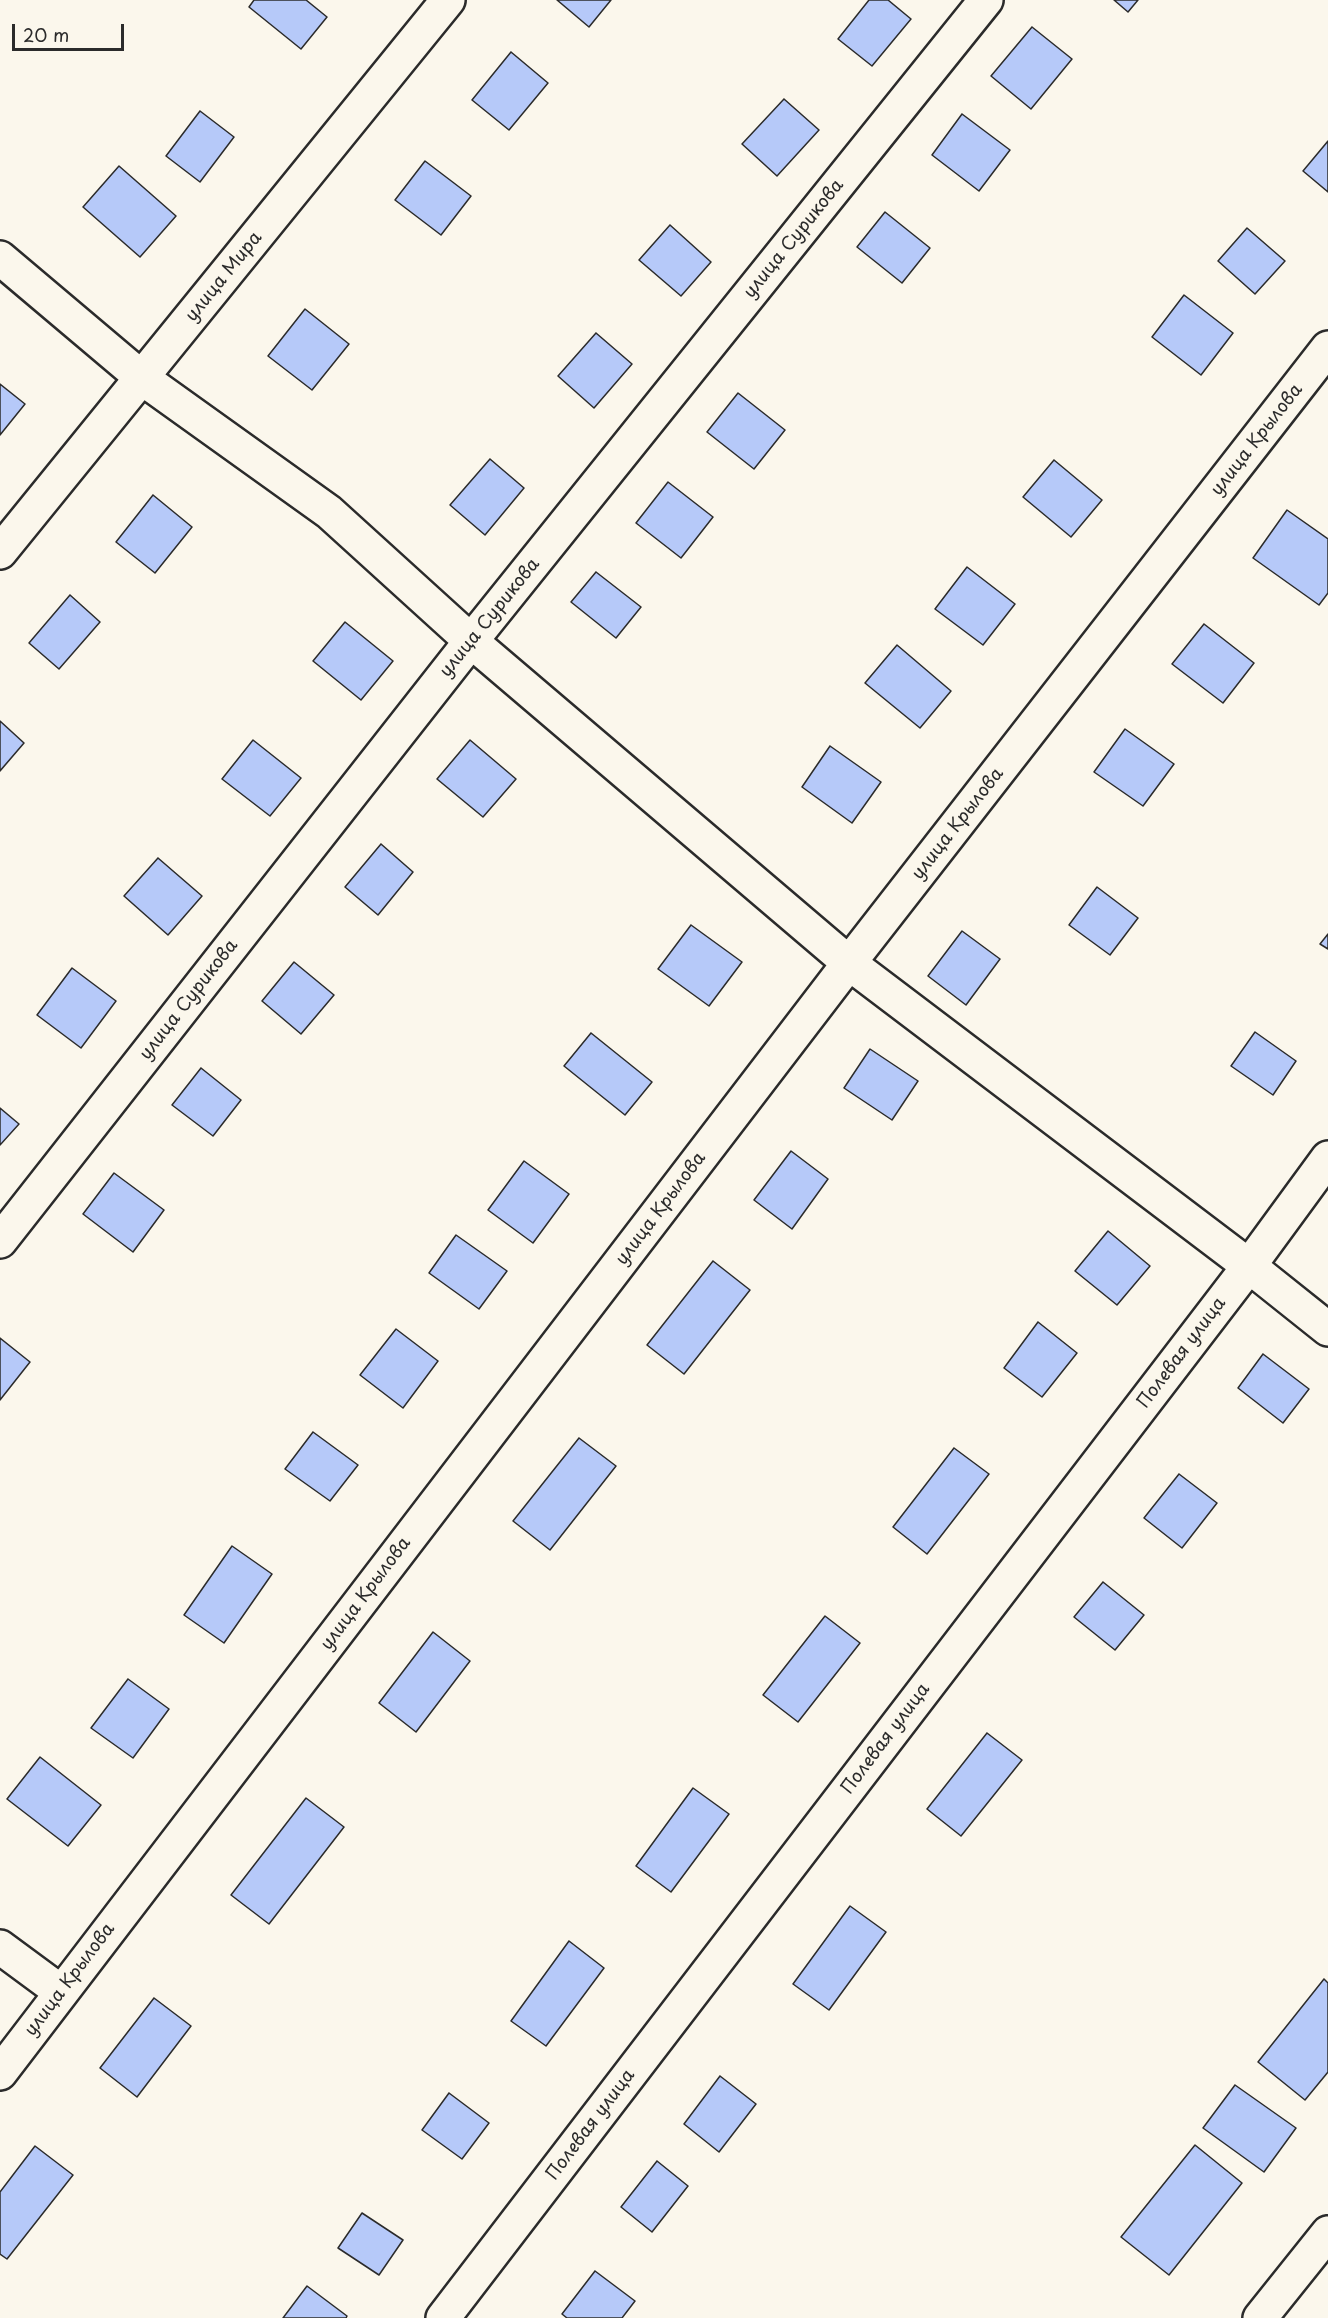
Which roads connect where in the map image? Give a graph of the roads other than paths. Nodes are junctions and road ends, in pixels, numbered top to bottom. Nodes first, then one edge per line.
1 (448, 0) edge
2 (987, 0) edge
3 (0, 258) edge
4 (1328, 348) edge
5 (142, 378) junction
6 (0, 552) edge
7 (471, 641) junction
8 (849, 963) junction
9 (1328, 1158) edge
10 (0, 1241) edge
11 (1249, 1266) junction
12 (1328, 1329) edge
13 (0, 1947) edge
14 (61, 1992) junction
15 (0, 2073) edge
16 (1328, 2233) edge
17 (443, 2318) edge
18 (1260, 2318) edge

1 - 5 street, улица Мира
2 - 7 street, улица Сурикова
3 - 5 street
4 - 8 street, улица Крылова
5 - 6 street, улица Мира
5 - 7 street
7 - 8 street
7 - 10 street, улица Сурикова
8 - 11 street
8 - 14 street, улица Крылова
9 - 11 street, Полевая улица
11 - 12 street
11 - 17 street, Полевая улица
13 - 14 street
14 - 15 street, улица Крылова
16 - 18 street

